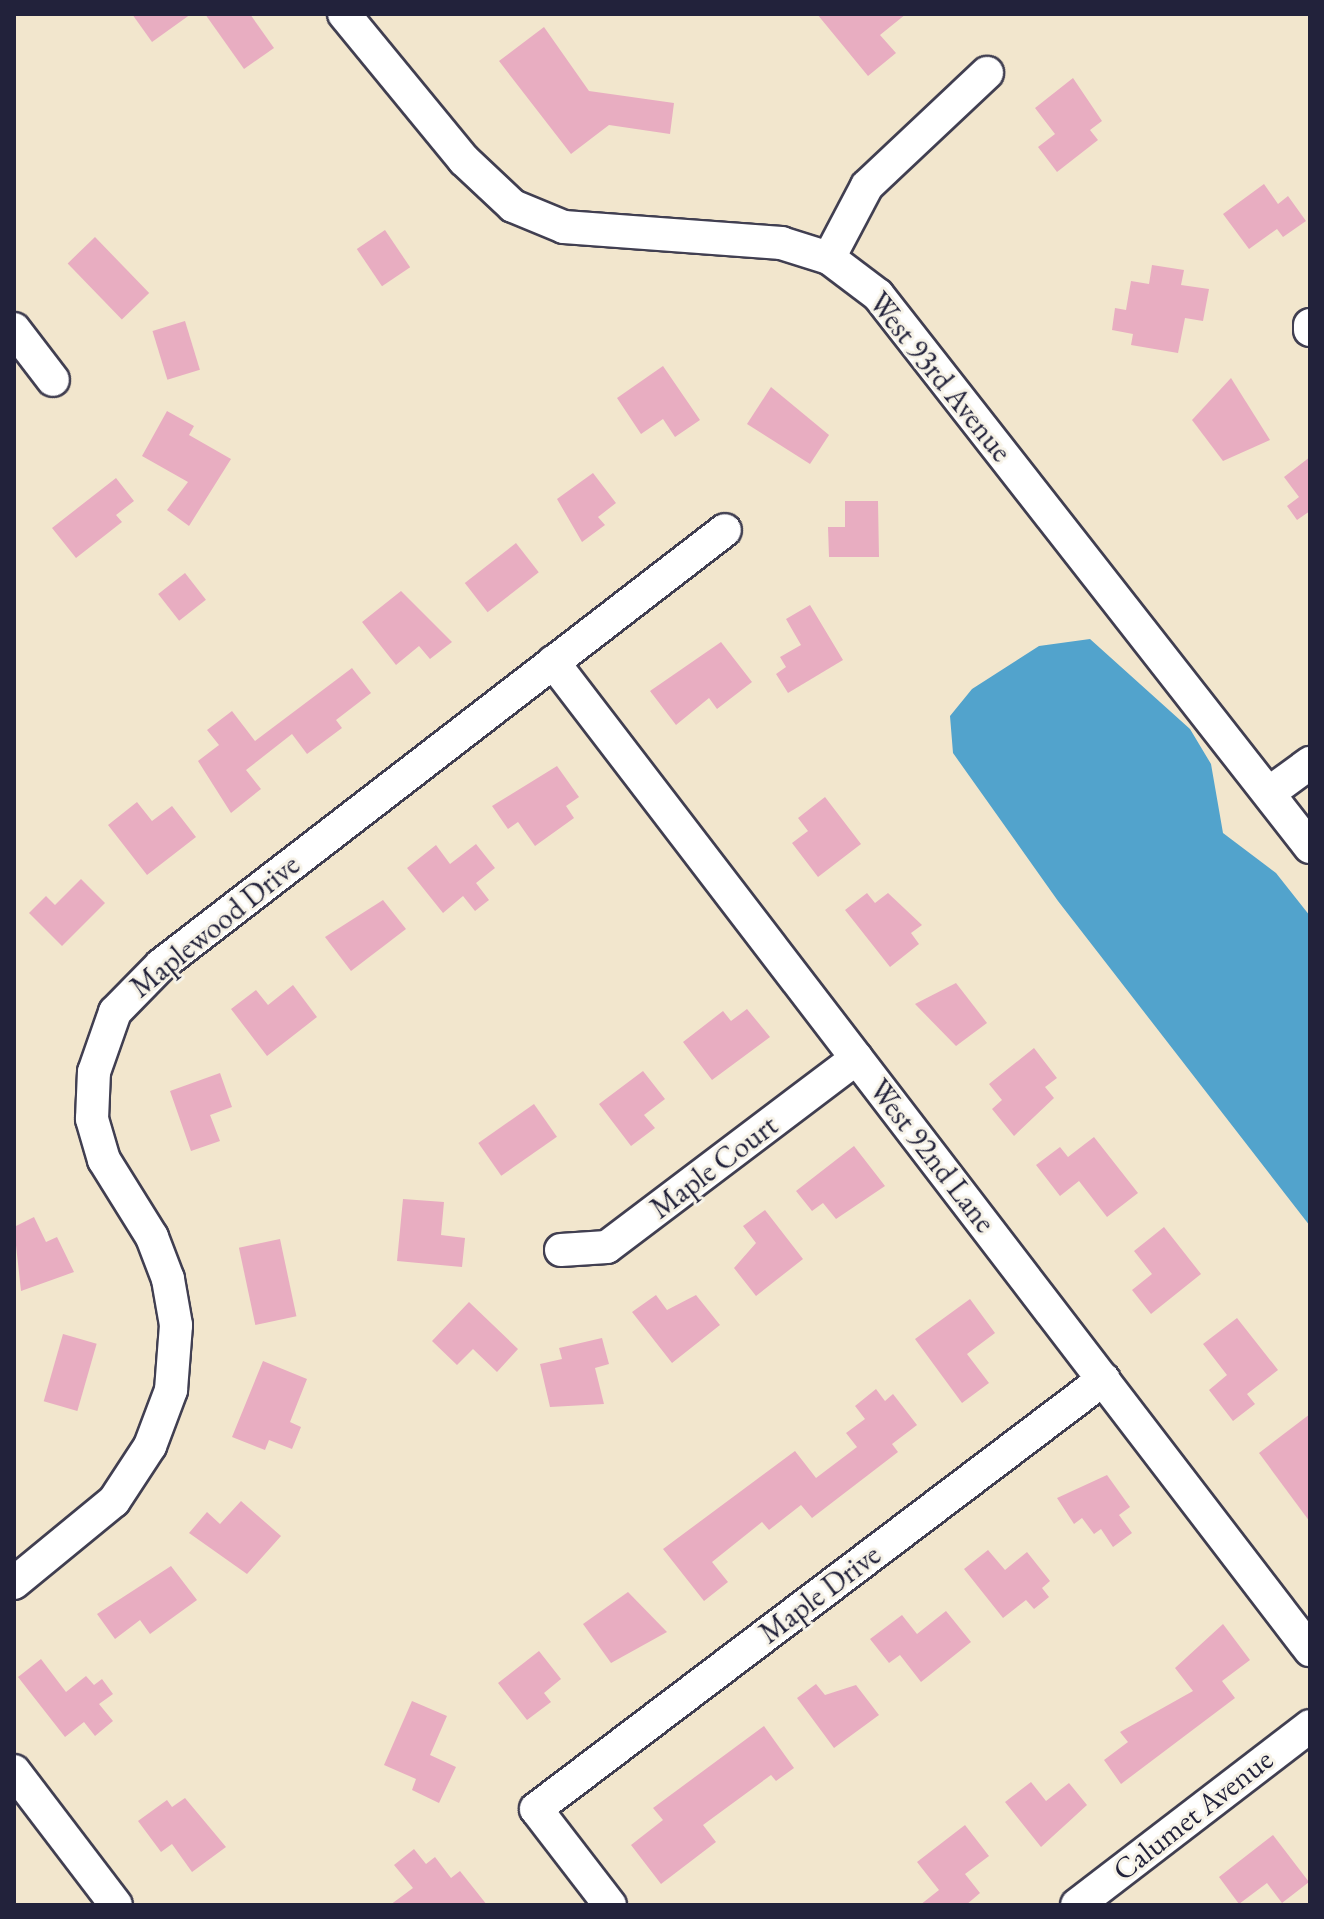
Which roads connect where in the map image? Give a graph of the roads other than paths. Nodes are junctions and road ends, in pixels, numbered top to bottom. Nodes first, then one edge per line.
1 (344, 14) edge
2 (987, 73) dead end
3 (829, 258) junction
4 (14, 329) edge
5 (53, 380) dead end
6 (725, 530) dead end
7 (553, 662) junction
8 (1310, 763) edge
9 (1269, 793) junction
10 (1300, 812) edge
11 (1310, 847) edge
12 (857, 1058) junction
13 (561, 1250) dead end
14 (1104, 1379) junction
15 (14, 1583) edge
16 (1310, 1650) edge
17 (1310, 1726) edge
18 (14, 1771) edge
19 (116, 1905) edge
20 (610, 1905) edge
21 (1077, 1905) edge

1 - 3 street, West 93rd Avenue
2 - 3 street
3 - 9 street, West 93rd Avenue
4 - 5 street
6 - 7 street, Maplewood Drive
7 - 12 street, West 92nd Lane
7 - 15 street, Maplewood Drive
8 - 9 street
9 - 10 street, West 93rd Avenue
10 - 11 street, West 93rd Avenue
12 - 13 street, Maple Court
12 - 14 street, West 92nd Lane
14 - 16 street, West 92nd Lane
14 - 20 street, Maple Drive
17 - 21 street, Calumet Avenue
18 - 19 street

